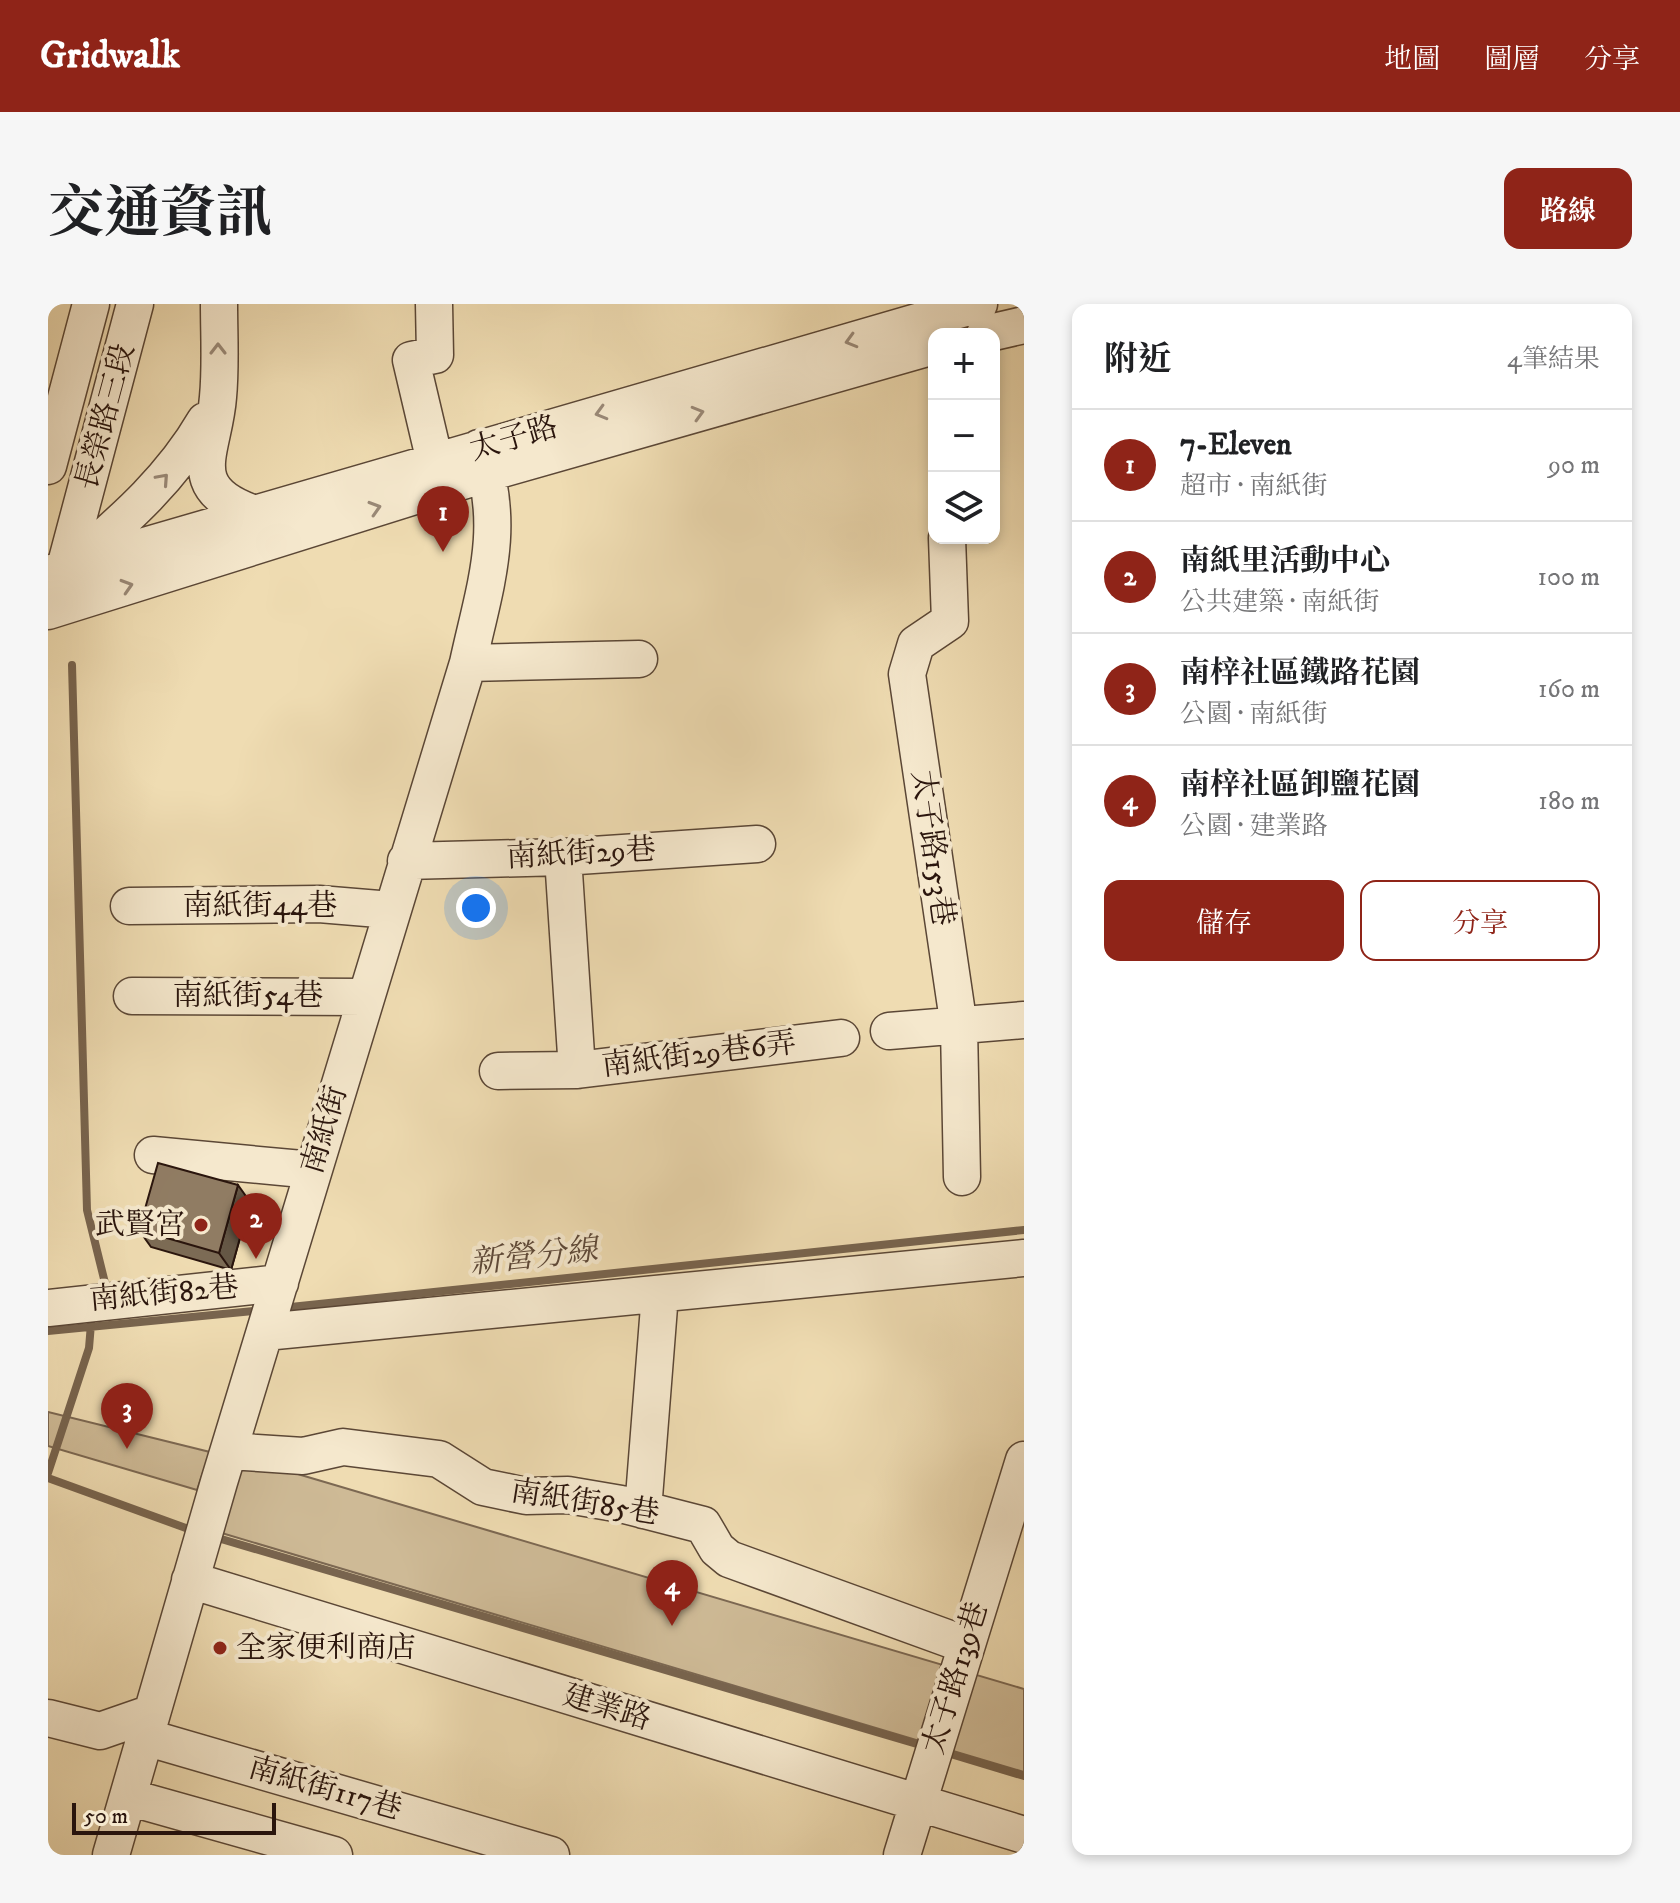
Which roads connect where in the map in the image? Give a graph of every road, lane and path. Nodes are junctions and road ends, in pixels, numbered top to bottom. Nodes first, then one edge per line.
1 (91, 304) edge
2 (135, 304) edge
3 (219, 304) edge
4 (434, 304) edge
5 (979, 304) edge
6 (1024, 325) edge
7 (942, 328) edge
8 (894, 330) edge
9 (1000, 331) edge
10 (928, 332) edge
11 (218, 398) junction
12 (484, 461) junction
13 (435, 462) junction
14 (48, 466) edge
15 (252, 513) junction
16 (947, 544) edge
17 (57, 572) edge
18 (50, 614) edge
19 (639, 659) dead end
20 (468, 663) junction
21 (757, 844) dead end
22 (563, 857) junction
23 (406, 861) junction
24 (129, 906) dead end
25 (391, 910) junction
26 (132, 996) dead end
27 (365, 997) junction
28 (1024, 1020) edge
29 (959, 1027) junction
30 (889, 1031) dead end
31 (841, 1038) dead end
32 (577, 1070) junction
33 (498, 1071) dead end
34 (153, 1155) dead end
35 (313, 1170) junction
36 (962, 1177) dead end
37 (1024, 1258) edge
38 (280, 1283) junction
39 (660, 1294) junction
40 (62, 1305) edge
41 (265, 1332) junction
42 (1024, 1460) edge
43 (224, 1467) junction
44 (643, 1510) junction
45 (190, 1580) junction
46 (966, 1645) junction
47 (48, 1718) edge
48 (149, 1725) junction
49 (128, 1797) junction
50 (917, 1804) junction
51 (1024, 1835) edge
52 (111, 1855) edge
53 (334, 1855) edge
54 (551, 1855) edge
55 (902, 1855) edge

1 - 14 street, 長榮路三段
2 - 17 street, 長榮路三段
11 -> 3 street
4 - 13 street
5 - 7 street, 太子路
6 - 9 street
8 - 10 street, 太子路
8 - 12 street, 太子路
11 - 15 street
17 -> 11 street
12 - 13 street, 太子路
18 -> 12 street, 太子路
12 - 20 street, 南紙街
13 - 15 street, 太子路
15 - 17 street, 太子路
16 - 29 street, 太子路153巷
17 - 18 street, 長榮路三段
19 - 20 street
20 - 23 street, 南紙街
21 - 22 street, 南紙街29巷
22 - 23 street, 南紙街29巷
22 - 32 street, 南紙街29巷6弄
23 - 25 street, 南紙街
24 - 25 street, 南紙街44巷
25 - 27 street, 南紙街
26 - 27 street, 南紙街54巷
27 - 35 street, 南紙街
28 - 29 street
29 - 30 street
29 - 36 street, 太子路153巷
31 - 32 street, 南紙街29巷6弄
32 - 33 street
34 - 35 street
35 - 38 street, 南紙街
37 - 39 street
38 - 40 street, 南紙街82巷
38 - 41 street, 南紙街
39 - 41 street
39 - 44 street
41 - 43 street, 南紙街
42 - 46 street, 太子路139巷
43 - 44 street, 南紙街85巷
43 - 45 street, 南紙街
44 - 46 street, 南紙街85巷
45 - 48 street, 南紙街
45 - 50 street, 建業路
46 - 50 street, 太子路139巷
47 - 48 street
48 - 49 street, 南紙街
48 - 54 street, 南紙街117巷
49 - 52 street, 南紙街
49 - 53 street, 南紙街117巷
50 - 51 street, 建業路
50 - 55 street, 太子路139巷

